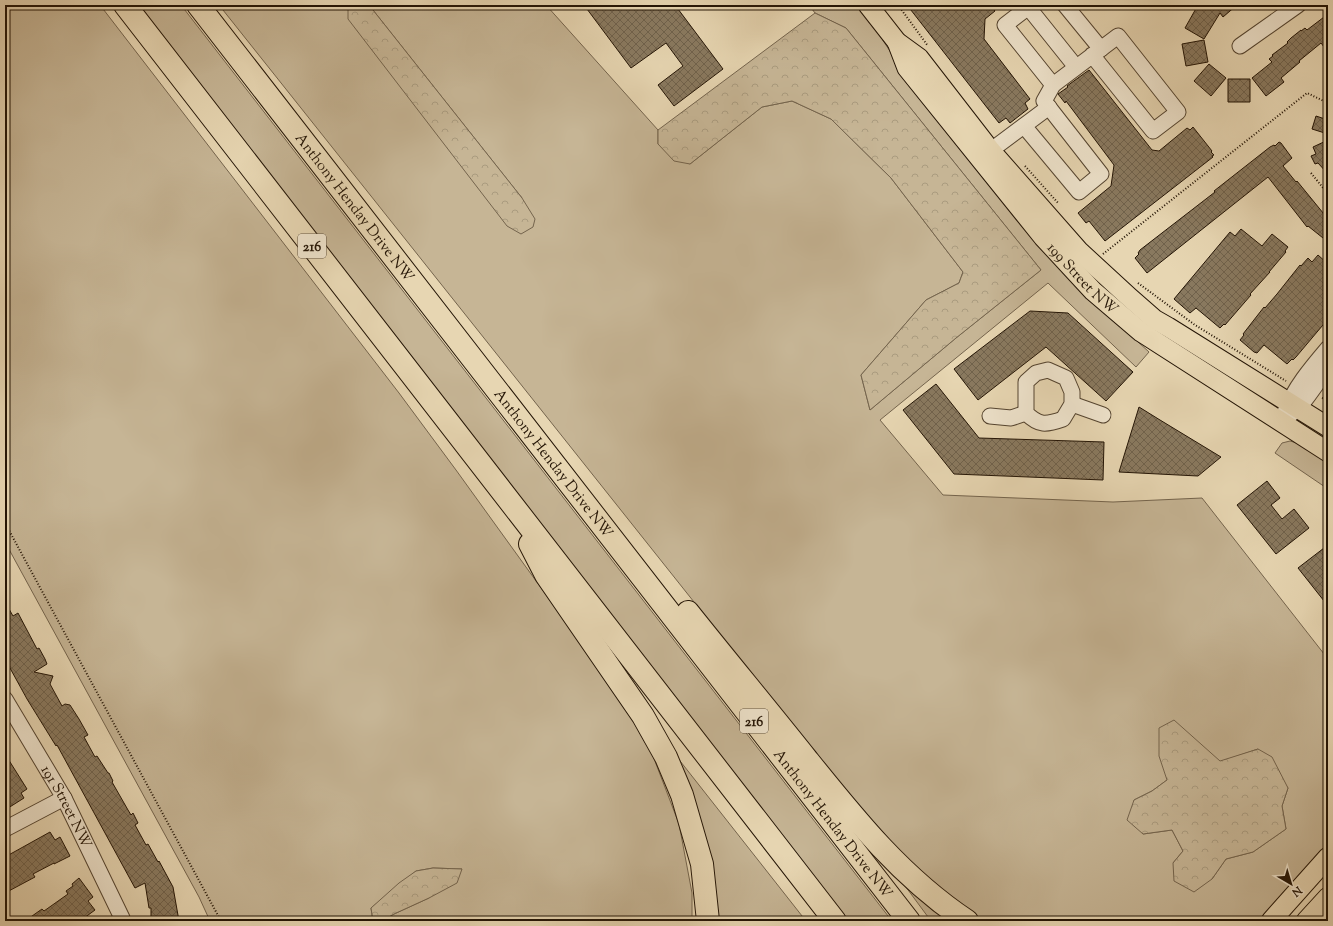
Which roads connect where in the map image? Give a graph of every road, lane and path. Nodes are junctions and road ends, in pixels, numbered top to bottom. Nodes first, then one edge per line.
1 (125, 5) edge
2 (198, 5) edge
3 (868, 5) edge
4 (898, 5) edge
5 (1065, 5) edge
6 (1298, 5) edge
7 (1030, 6) edge
8 (1240, 46) dead end
9 (929, 47) dead end
10 (1096, 52) junction
11 (1076, 67) junction
12 (1053, 85) junction
13 (1328, 103) edge
14 (1048, 107) junction
15 (1024, 126) junction
16 (985, 155) junction
17 (1021, 164) dead end
18 (1311, 173) dead end
19 (1328, 194) edge
20 (1060, 207) dead end
21 (1108, 259) dead end
22 (1135, 281) dead end
23 (1328, 348) edge
24 (1328, 369) edge
25 (1295, 399) junction
26 (1072, 404) junction
27 (1026, 413) junction
28 (1104, 415) dead end
29 (990, 416) dead end
30 (1281, 422) junction
31 (1328, 427) edge
32 (1328, 452) edge
33 (499, 487) junction
34 (599, 521) junction
35 (5, 523) edge
36 (5, 699) edge
37 (64, 798) junction
38 (5, 829) edge
39 (1328, 857) edge
40 (1328, 897) edge
41 (121, 920) edge
42 (221, 921) edge
43 (708, 921) edge
44 (835, 921) edge
45 (909, 921) edge
46 (967, 921) edge
47 (1271, 921) edge
48 (1306, 921) edge

1 - 33 highway, 216
2 - 34 highway, Anthony Henday Drive NW / 216
3 - 16 main road, 199 Street NW
4 - 9 path
5 - 10 street
6 - 8 street
7 - 11 street
7 - 12 street
10 - 10 street
10 - 11 street
11 - 12 street
12 - 14 street
13 - 21 path
14 - 15 street
14 - 15 street
15 - 16 street
16 - 25 main road, 199 Street NW
16 - 30 main road, 199 Street NW
17 - 20 path
18 - 19 path
22 - 25 path
23 - 25 street
24 - 25 street
25 - 30 street
25 - 31 main road, 199 Street NW
26 - 27 street
26 - 27 street
26 - 28 street
27 - 29 street
30 - 32 main road, 199 Street NW
33 - 43 highway
33 - 44 highway, 216
34 - 45 highway, Anthony Henday Drive NW / 216
34 - 46 highway
35 - 42 path
36 - 37 street, 191 Street NW
37 - 38 street
37 - 41 street, 191 Street NW
39 - 47 main road
40 - 48 main road

